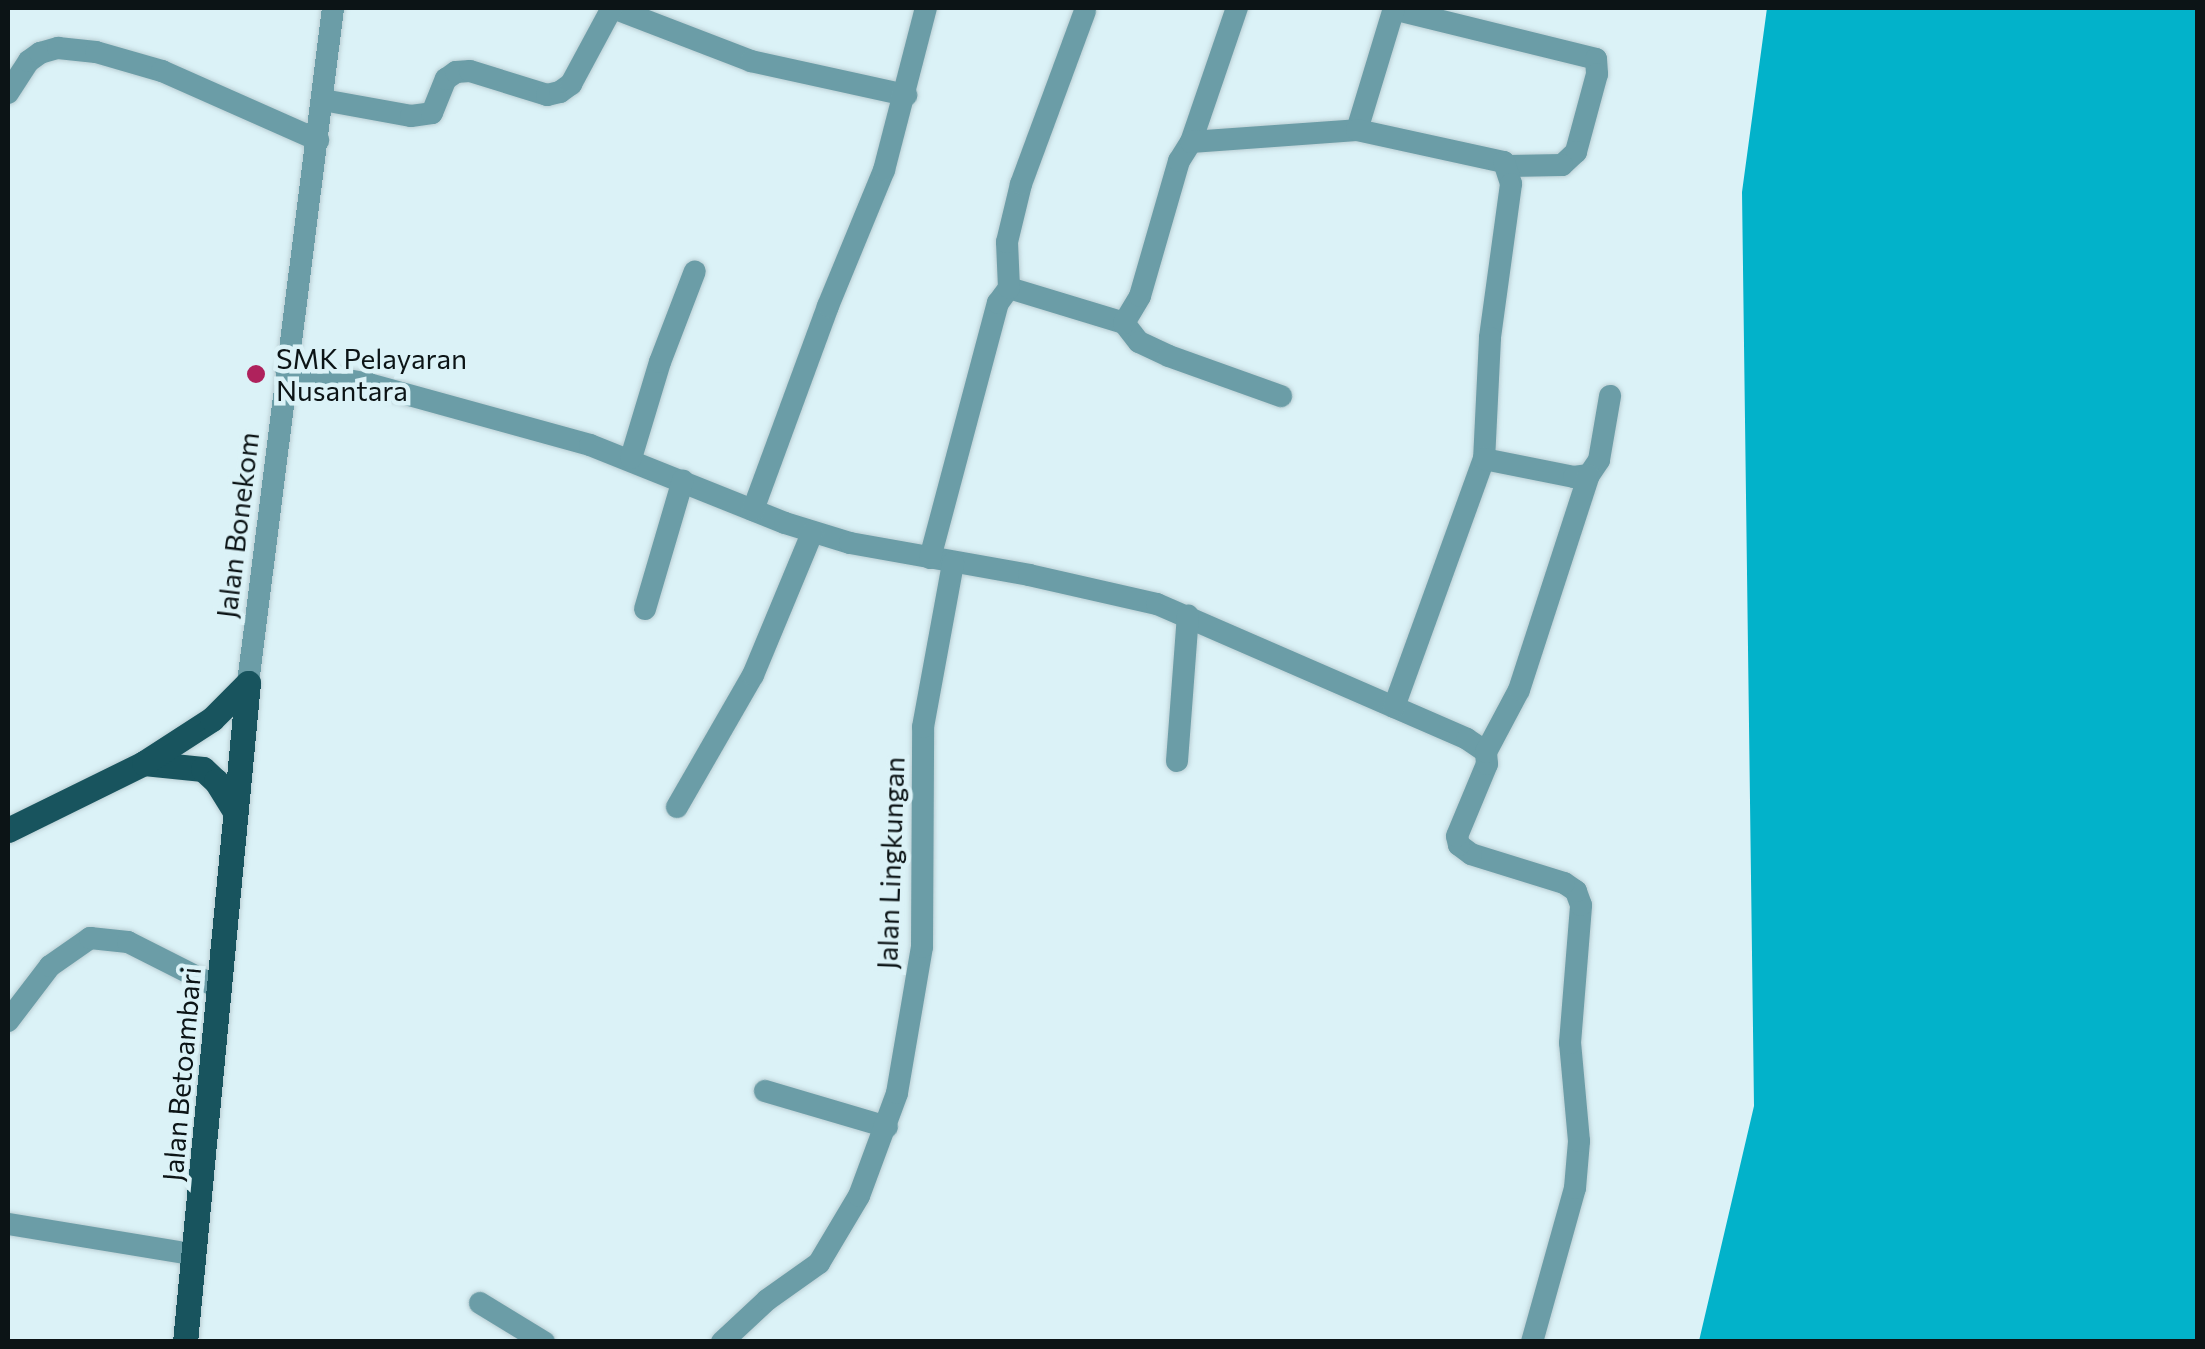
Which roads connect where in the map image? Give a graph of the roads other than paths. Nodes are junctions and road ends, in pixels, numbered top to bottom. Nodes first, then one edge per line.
1 (333, 8) edge
2 (612, 8) edge
3 (926, 8) edge
4 (1237, 8) edge
5 (1393, 8) edge
6 (1085, 11) dead end
7 (10, 86) edge
8 (906, 95) junction
9 (323, 100) junction
10 (1358, 130) junction
11 (318, 140) junction
12 (1191, 142) junction
13 (1509, 166) junction
14 (695, 271) dead end
15 (1009, 288) junction
16 (1124, 322) junction
17 (286, 368) junction
18 (1281, 396) dead end
19 (1610, 396) dead end
20 (631, 458) junction
21 (1484, 459) junction
22 (1589, 475) junction
23 (683, 480) junction
24 (752, 510) junction
25 (812, 533) junction
26 (941, 560) junction
27 (645, 609) dead end
28 (1188, 615) junction
29 (248, 683) junction
30 (1394, 706) junction
31 (1486, 752) junction
32 (1177, 760) dead end
33 (144, 763) junction
34 (677, 807) dead end
35 (235, 812) junction
36 (8, 830) edge
37 (218, 988) junction
38 (8, 1021) edge
39 (765, 1091) dead end
40 (888, 1127) junction
41 (8, 1224) edge
42 (192, 1254) junction
43 (480, 1303) dead end
44 (185, 1342) edge
45 (544, 1342) edge
46 (722, 1342) edge
47 (1532, 1342) edge

1 - 9 street, Jalan Bonekom
2 - 8 street
2 - 9 street
3 - 8 street
4 - 12 street
5 - 10 street
5 - 13 street
6 - 15 street
7 - 11 street
8 - 24 street
9 - 11 street, Jalan Bonekom
10 - 12 street
10 - 13 street
11 - 17 street, Jalan Bonekom
12 - 16 street
13 - 21 street
14 - 20 street
15 - 16 street
15 - 26 street, Jalan Lingkungan
16 - 18 street
17 - 20 street
17 - 29 street, Jalan Bonekom
19 - 22 street
20 - 23 street
21 - 22 street
21 - 30 street
22 - 31 street
23 - 24 street
23 - 27 street
24 - 25 street
25 - 26 street
25 - 34 street
26 - 28 street
26 - 40 street, Jalan Lingkungan
28 - 30 street
28 - 32 street
29 - 33 main road
29 - 35 main road, Jalan Bonekom
30 - 31 street
31 - 47 street
33 - 35 main road
33 - 36 main road
35 - 37 main road, Jalan Betoambari
37 - 38 street
37 - 42 main road, Jalan Betoambari
39 - 40 street
40 - 46 street, Jalan Lingkungan
41 - 42 street
42 - 44 main road, Jalan Betoambari
43 - 45 street

